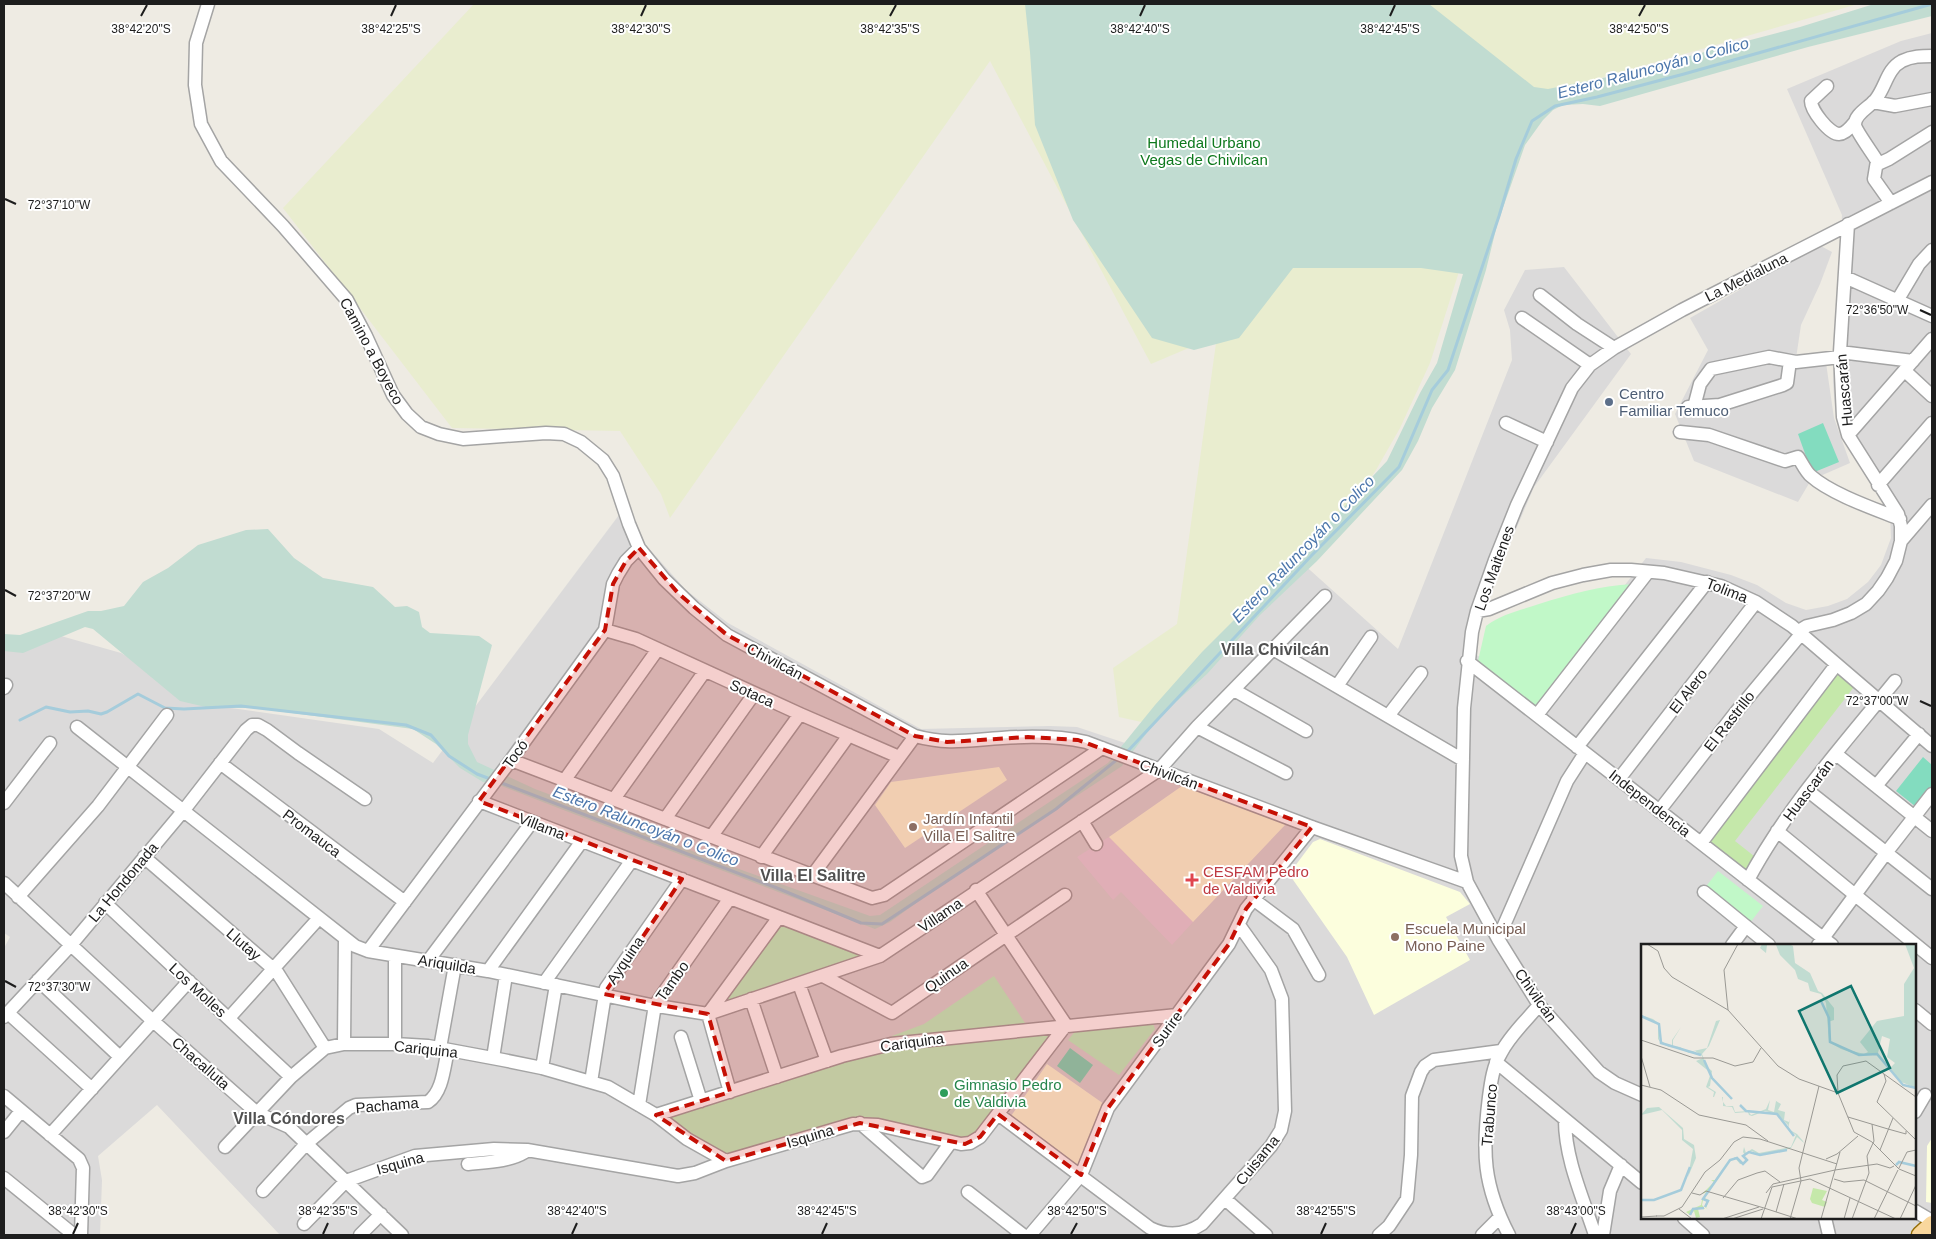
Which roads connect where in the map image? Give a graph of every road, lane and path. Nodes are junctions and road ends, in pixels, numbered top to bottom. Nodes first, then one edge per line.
1 (208, 4) edge
2 (1932, 56) edge
3 (1827, 86) dead end
4 (1932, 99) edge
5 (1873, 102) junction
6 (1855, 122) junction
7 (1932, 132) edge
8 (1878, 164) junction
9 (1931, 185) edge
10 (1891, 202) junction
11 (1848, 224) junction
12 (1932, 250) edge
13 (1845, 277) junction
14 (1540, 295) dead end
15 (1897, 300) junction
16 (1932, 316) edge
17 (1522, 318) dead end
18 (1932, 340) edge
19 (1614, 348) junction
20 (1840, 355) junction
21 (1790, 361) junction
22 (1590, 365) junction
23 (1909, 366) junction
24 (1572, 388) joint
25 (1932, 396) edge
26 (1506, 423) dead end
27 (1932, 423) edge
28 (1680, 432) dead end
29 (1848, 436) junction
30 (1546, 442) junction
31 (1878, 485) junction
32 (1932, 505) edge
33 (1900, 519) junction
34 (1901, 541) junction
35 (640, 548) junction
36 (1648, 572) junction
37 (1707, 582) junction
38 (1325, 596) dead end
39 (1756, 602) junction
40 (1477, 611) junction
41 (605, 630) junction
42 (1801, 634) junction
43 (1371, 637) dead end
44 (1273, 649) junction
45 (658, 650) junction
46 (1467, 661) junction
47 (1836, 665) junction
48 (705, 671) junction
49 (1421, 673) dead end
50 (1895, 681) dead end
51 (1336, 686) junction
52 (1234, 690) junction
53 (754, 694) junction
54 (1879, 700) junction
55 (800, 714) junction
56 (167, 715) dead end
57 (1388, 716) junction
58 (1537, 716) junction
59 (77, 727) dead end
60 (1197, 728) junction
61 (1306, 731) dead end
62 (1918, 734) junction
63 (849, 735) junction
64 (914, 736) junction
65 (50, 743) dead end
66 (1932, 746) edge
67 (1107, 750) junction
68 (1581, 750) junction
69 (1836, 754) junction
70 (899, 757) junction
71 (511, 760) junction
72 (1463, 760) junction
73 (220, 763) junction
74 (127, 766) junction
75 (1159, 770) junction
76 (1286, 774) dead end
77 (1619, 779) junction
78 (564, 781) junction
79 (1876, 786) junction
80 (1807, 790) junction
81 (1932, 794) edge
82 (365, 799) dead end
83 (614, 799) junction
84 (478, 801) junction
85 (4, 803) edge
86 (184, 810) junction
87 (1659, 810) junction
88 (1914, 817) junction
89 (665, 819) junction
90 (1082, 821) junction
91 (532, 822) junction
92 (1312, 827) junction
93 (1777, 831) junction
94 (1932, 832) edge
95 (712, 837) junction
96 (582, 841) junction
97 (1701, 843) junction
98 (1096, 844) dead end
99 (1886, 852) junction
100 (144, 857) junction
101 (761, 857) junction
102 (632, 860) junction
103 (812, 876) junction
104 (682, 879) junction
105 (1748, 880) junction
106 (1467, 882) junction
107 (4, 883) edge
108 (1932, 889) edge
109 (976, 890) junction
110 (1704, 892) dead end
111 (1855, 894) junction
112 (1066, 895) dead end
113 (18, 897) junction
114 (730, 898) junction
115 (1253, 900) junction
116 (405, 902) junction
117 (105, 904) junction
118 (779, 917) junction
119 (319, 918) junction
120 (1239, 924) junction
121 (1746, 926) junction
122 (1005, 935) junction
123 (345, 938) junction
124 (1498, 938) junction
125 (1824, 943) edge
126 (1733, 944) edge
127 (1769, 944) edge
128 (1915, 944) edge
129 (71, 945) junction
130 (1916, 945) edge
131 (368, 951) junction
132 (394, 956) junction
133 (880, 956) junction
134 (1932, 958) edge
135 (428, 961) junction
136 (454, 965) junction
137 (273, 969) junction
138 (488, 971) junction
139 (506, 975) junction
140 (823, 976) junction
141 (1319, 976) dead end
142 (38, 980) junction
143 (189, 981) junction
144 (550, 984) junction
145 (799, 984) junction
146 (604, 994) junction
147 (751, 999) junction
148 (655, 1005) junction
149 (1539, 1005) junction
150 (1916, 1011) edge
151 (708, 1014) junction
152 (6, 1015) edge
153 (1177, 1015) junction
154 (229, 1018) junction
155 (153, 1021) junction
156 (1932, 1023) edge
157 (1066, 1025) junction
158 (681, 1037) dead end
159 (344, 1044) junction
160 (395, 1044) junction
161 (326, 1048) junction
162 (444, 1049) junction
163 (120, 1057) junction
164 (1499, 1057) junction
165 (493, 1058) junction
166 (827, 1061) junction
167 (542, 1068) junction
168 (291, 1076) junction
169 (777, 1077) junction
170 (591, 1082) junction
171 (92, 1088) junction
172 (730, 1092) junction
173 (1641, 1095) edge
174 (1925, 1095) dead end
175 (4, 1096) edge
176 (701, 1101) junction
177 (639, 1105) junction
178 (1916, 1110) edge
179 (21, 1111) junction
180 (257, 1112) junction
181 (998, 1114) junction
182 (656, 1115) junction
183 (1565, 1120) junction
184 (860, 1123) junction
185 (4, 1132) edge
186 (50, 1135) junction
187 (951, 1142) junction
188 (306, 1144) junction
189 (225, 1147) dead end
190 (527, 1150) junction
191 (726, 1161) junction
192 (468, 1164) dead end
193 (1621, 1165) junction
194 (1081, 1175) junction
195 (4, 1178) edge
196 (346, 1181) junction
197 (1641, 1182) edge
198 (263, 1191) dead end
199 (968, 1192) dead end
200 (1225, 1199) junction
201 (1916, 1212) edge
202 (381, 1214) junction
203 (1500, 1218) junction
204 (1685, 1219) edge
205 (1825, 1219) edge
206 (1932, 1223) edge
207 (304, 1224) dead end
208 (1190, 1233) edge
209 (74, 1235) edge
210 (81, 1235) edge
211 (360, 1235) edge
212 (402, 1235) edge
213 (1023, 1235) edge
214 (1030, 1235) edge
215 (1266, 1235) edge
216 (1378, 1235) edge
217 (1482, 1235) edge
218 (1508, 1235) edge
219 (1595, 1235) edge
220 (1603, 1235) edge
221 (1703, 1235) edge
222 (1829, 1235) edge
223 (1920, 1235) edge

1 - 35 street, Camino a Boyeco
2 - 5 street
3 - 6 street
4 - 5 street
5 - 6 street
6 - 8 street
7 - 8 street
8 - 10 street
9 - 10 street, La Medialuna
10 - 11 street, La Medialuna
11 - 13 street, Huascarán
11 - 19 street, La Medialuna
12 - 15 street
13 - 15 street
13 - 20 street, Huascarán
14 - 19 street
15 - 16 street
17 - 22 street
18 - 23 street
19 - 22 street, La Medialuna
20 - 21 street
20 - 23 street
20 - 29 street, Huascarán
21 - 21 street
22 - 24 street, La Medialuna
23 - 25 street
23 - 29 street
24 - 30 street, Los Maitenes
26 - 30 street
27 - 31 street
28 - 33 street
29 - 31 street, Huascarán
30 - 40 street, Los Maitenes
31 - 33 street, Huascarán
32 - 34 street
33 - 34 street, Huascarán
34 - 42 street
35 - 41 street, Tocó
35 - 64 street, Chivilcán
36 - 37 street, Tolima
36 - 40 street, Tolima
36 - 58 street
37 - 39 street, Tolima
37 - 68 street
38 - 44 street, Villama
39 - 42 street, Tolima
39 - 77 street, El Alero
40 - 46 street, Los Maitenes
41 - 45 street, Sotaca
41 - 71 street, Tocó
42 - 47 street, Tolima
42 - 87 street, El Rastrillo
43 - 51 street
44 - 51 street
44 - 52 street, Villama
45 - 48 street, Sotaca
45 - 78 street
46 - 58 street, Independencia
46 - 72 street, Los Maitenes
47 - 54 street, Tolima
47 - 97 street
48 - 53 street, Sotaca
48 - 83 street
49 - 57 street
50 - 54 street, Huascarán
51 - 57 street
52 - 60 street, Villama
52 - 61 street
53 - 55 street, Sotaca
53 - 89 street
54 - 62 street, Tolima
54 - 69 street, Huascarán
55 - 63 street, Sotaca
55 - 95 street
56 - 74 street
57 - 72 street
58 - 68 street, Independencia
59 - 74 street, Ariquilda
60 - 75 street, Villama
60 - 76 street
62 - 66 street, Tolima
62 - 79 street
63 - 70 street, Sotaca
63 - 101 street
64 - 67 street, Chivilcán
64 - 70 street
65 - 85 street
67 - 75 street, Chivilcán
67 - 103 street
68 - 77 street, Independencia
68 - 124 street
69 - 79 street
69 - 80 street, Huascarán
70 - 103 street
71 - 78 street
71 - 84 street, Tocó
72 - 106 street, Los Maitenes
73 - 82 street, La Hondonada
73 - 86 street, La Hondonada
73 - 116 street, Promauca
74 - 86 street, Ariquilda
74 - 113 street
75 - 90 street, Villama
75 - 92 street, Chivilcán
77 - 87 street, Independencia
78 - 83 street
79 - 88 street
80 - 93 street, Huascarán
80 - 99 street
81 - 88 street
83 - 89 street
84 - 91 street, Villama
84 - 116 street, Tocó
86 - 100 street, La Hondonada
86 - 119 street, Ariquilda
87 - 97 street, Independencia
88 - 94 street
88 - 99 street
89 - 95 street
90 - 98 street
90 - 109 street, Villama
91 - 96 street, Villama
91 - 135 street
92 - 106 street, Chivilcán
92 - 115 street, Surire
93 - 105 street, Huascarán
93 - 111 street
95 - 101 street
96 - 102 street, Villama
96 - 138 street
97 - 105 street, Independencia
99 - 108 street
99 - 111 street
100 - 117 street, La Hondonada
100 - 137 street, Llutay
101 - 103 street
102 - 104 street, Villama
102 - 144 street
104 - 114 street, Villama
104 - 146 street, Ayquina
105 - 125 street, Independencia
106 - 124 street, Chivilcán
107 - 113 street, Chacalluta
109 - 122 street
109 - 133 street, Villama
110 - 121 street
111 - 125 street
111 - 128 street
112 - 122 street, Quinua
113 - 129 street, Chacalluta
114 - 118 street, Villama
114 - 148 street, Tambo
115 - 120 street, Surire
115 - 141 street
116 - 131 street, Tocó
117 - 129 street, La Hondonada
117 - 143 street, Los Molles
118 - 133 street, Villama
118 - 151 street
119 - 123 street, Ariquilda
119 - 137 street
120 - 153 street, Surire
120 - 200 street, Cuisama
121 - 126 street
121 - 127 street
122 - 140 street, Quinua
122 - 157 street
123 - 131 street, Ariquilda
123 - 159 street
124 - 149 street, Chivilcán
129 - 142 street, La Hondonada
129 - 155 street, Chacalluta
130 - 134 street
131 - 132 street, Ariquilda
132 - 135 street, Ariquilda
132 - 160 street
133 - 140 street, Ariquilda
135 - 136 street, Ariquilda
136 - 138 street, Ariquilda
136 - 162 street, Pachama
137 - 154 street
137 - 161 street, Llutay
138 - 139 street, Ariquilda
139 - 144 street, Ariquilda
139 - 165 street
140 - 145 street, Ariquilda
142 - 152 street, La Hondonada
142 - 163 street
143 - 154 street, Los Molles
143 - 155 street
144 - 146 street, Ariquilda
144 - 167 street
145 - 147 street, Ariquilda
145 - 166 street
146 - 148 street, Ariquilda
146 - 170 street, Ayquina
147 - 151 street, Ariquilda
147 - 169 street
148 - 151 street, Ariquilda
148 - 177 street, Tambo
149 - 164 street, Trabunco
149 - 173 street, Chivilcán
150 - 156 street
151 - 172 street
152 - 171 street
153 - 157 street, Cariquina
153 - 194 street, Surire
154 - 168 street, Los Molles
155 - 163 street
155 - 180 street, Chacalluta
157 - 166 street, Cariquina
157 - 181 street, Isquina
158 - 176 street
159 - 160 street, Cariquina
159 - 161 street, Cariquina
160 - 162 street, Cariquina
161 - 168 street, Cariquina
162 - 165 street, Cariquina
162 - 188 street, Pachama
163 - 171 street
164 - 183 street
164 - 203 street, Trabunco
164 - 216 street
165 - 167 street, Cariquina
166 - 169 street, Cariquina
167 - 170 street, Cariquina
168 - 180 street, Cariquina
169 - 172 street, Cariquina
170 - 177 street, Cariquina
171 - 186 street
172 - 176 street, Cariquina
174 - 178 street
175 - 179 street
176 - 182 street, Cariquina
177 - 182 street, Cariquina
179 - 185 street
179 - 186 street
180 - 188 street, Chacalluta
180 - 189 street, Cariquina
181 - 187 street, Isquina
181 - 194 street, Cuisama
182 - 191 street, Cariquina
183 - 193 street
183 - 219 street
184 - 187 street, Isquina
184 - 187 street
184 - 191 street, Isquina
186 - 210 street
188 - 196 street, Chacalluta
188 - 198 street, Pachama
190 - 191 street, Isquina
190 - 192 street
190 - 196 street, Isquina
193 - 197 street
193 - 220 street
194 - 208 street, Cuisama
194 - 214 street, Surire
195 - 209 street
196 - 202 street, Chacalluta
196 - 207 street
199 - 213 street
200 - 208 street, Cuisama
200 - 215 street
201 - 206 street
202 - 211 street
202 - 212 street, Chacalluta
203 - 217 street
203 - 218 street, Trabunco
204 - 221 street
205 - 222 street
206 - 223 main road

